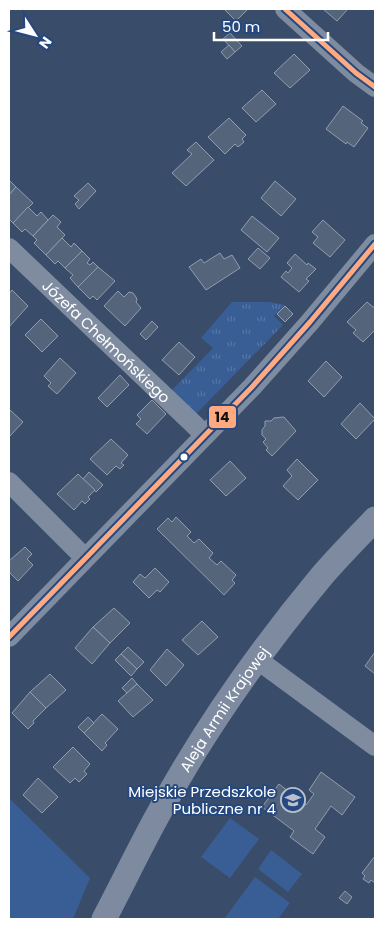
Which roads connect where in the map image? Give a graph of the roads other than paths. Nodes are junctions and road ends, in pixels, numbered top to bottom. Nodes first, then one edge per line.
1 (286, 9) edge
2 (375, 87) edge
3 (375, 244) edge
4 (12, 257) edge
5 (205, 435) junction
6 (9, 482) edge
7 (375, 519) edge
8 (86, 558) junction
9 (9, 637) edge
10 (258, 660) junction
11 (375, 746) edge
12 (104, 919) edge

1 - 2 street
3 - 5 street
4 - 5 street, Józefa Chełmońskiego
5 - 8 street
6 - 8 street
7 - 10 main road, Aleja Armii Krajowej
8 - 9 street
10 - 11 street
10 - 12 main road, Aleja Armii Krajowej

